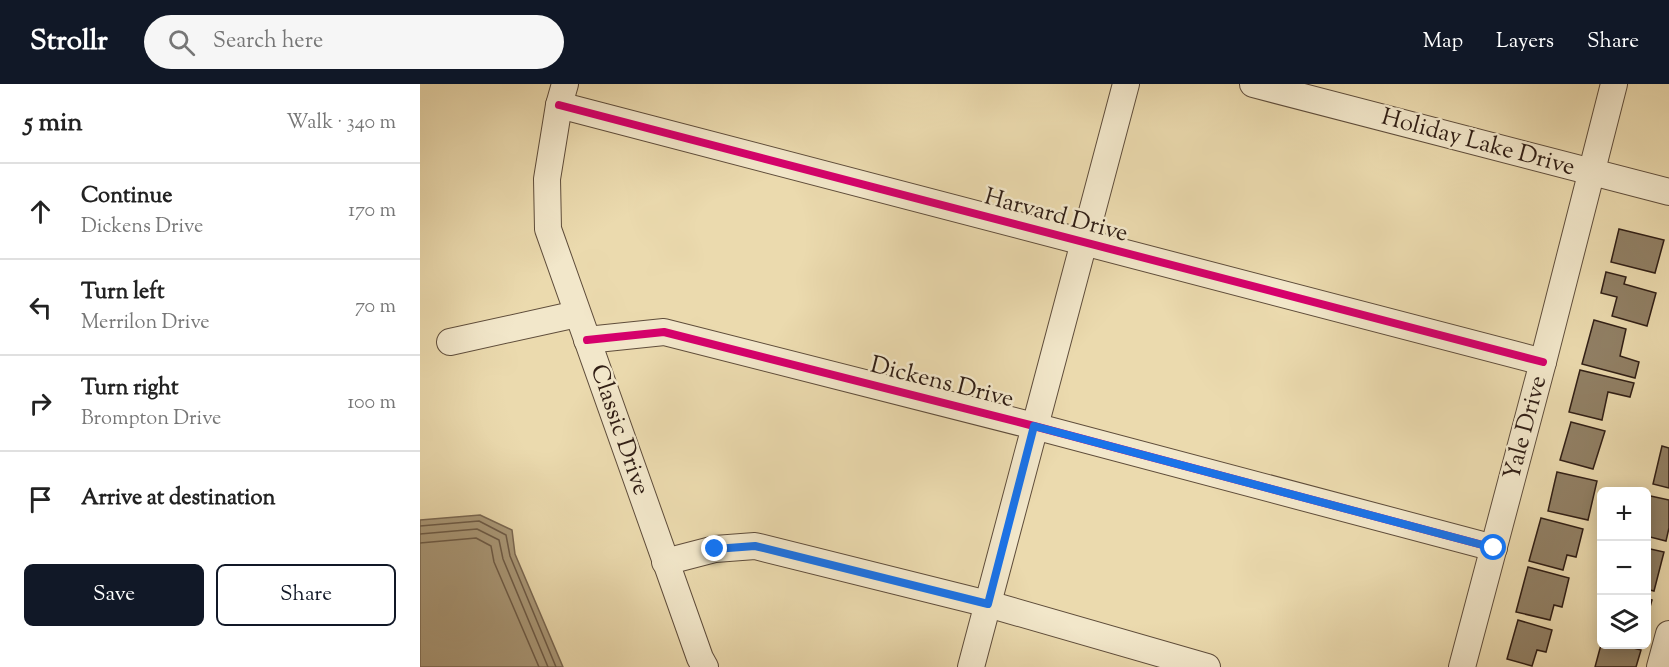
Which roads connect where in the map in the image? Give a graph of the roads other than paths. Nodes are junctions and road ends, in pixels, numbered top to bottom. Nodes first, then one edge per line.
1 (1126, 84) edge
2 (1252, 84) edge
3 (1614, 84) edge
4 (562, 95) edge
5 (1591, 172) junction
6 (1669, 192) edge
7 (1084, 243) junction
8 (578, 314) junction
9 (587, 340) junction
10 (450, 342) dead end
11 (1543, 362) junction
12 (1034, 426) junction
13 (1494, 548) junction
14 (665, 562) junction
15 (988, 604) junction
16 (1669, 634) edge
17 (705, 667) edge
18 (971, 667) edge
19 (1207, 667) edge
20 (1462, 667) edge
21 (1660, 667) edge

1 - 7 street
2 - 5 street, Holiday Lake Drive
3 - 5 street, Yale Drive
4 - 7 street, Harvard Drive
4 - 8 street, Classic Drive
5 - 6 street, Holiday Lake Drive
5 - 11 street, Yale Drive
7 - 11 street, Harvard Drive
7 - 12 street
8 - 9 street, Classic Drive
8 - 10 street
9 - 12 street, Dickens Drive
9 - 14 street, Classic Drive
11 - 13 street, Yale Drive
12 - 13 street, Dickens Drive
12 - 15 street
13 - 20 street, Yale Drive
14 - 15 street
14 - 17 street, Classic Drive
15 - 18 street
15 - 19 street
16 - 21 street

